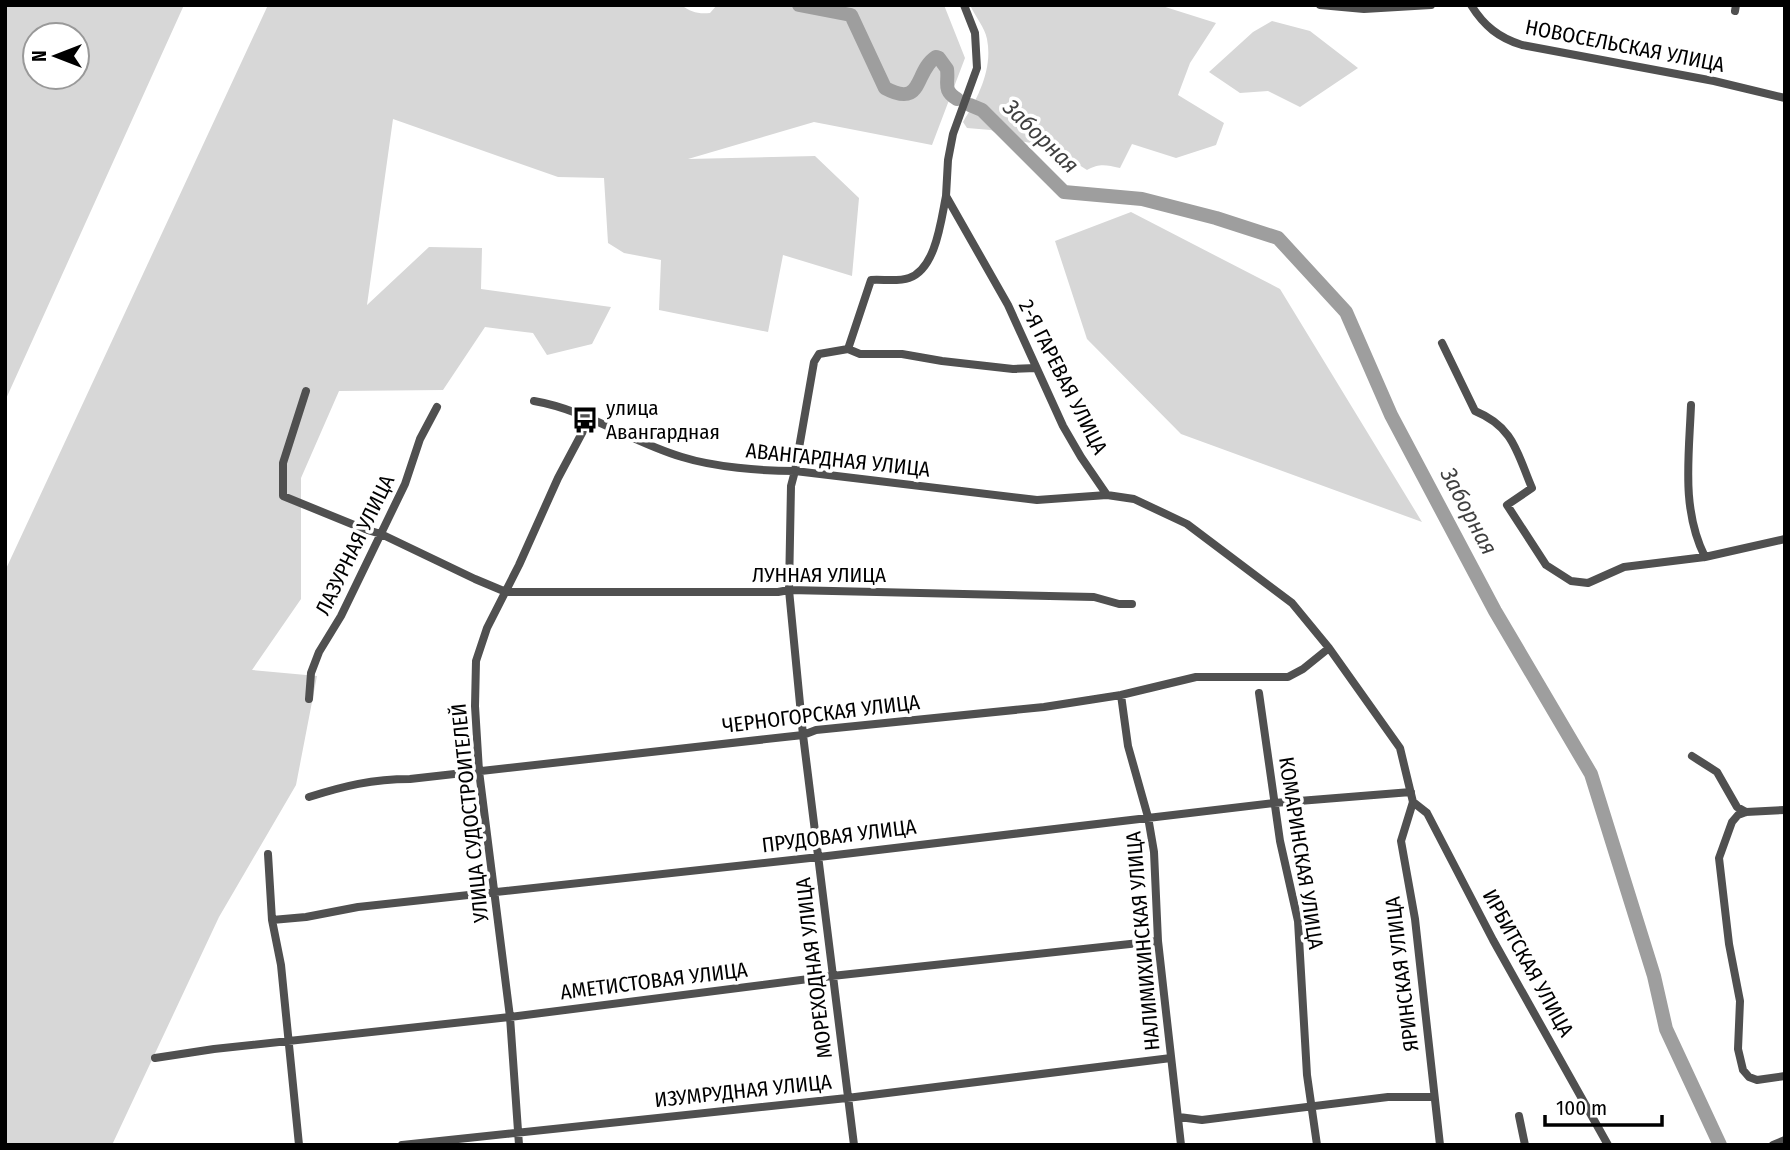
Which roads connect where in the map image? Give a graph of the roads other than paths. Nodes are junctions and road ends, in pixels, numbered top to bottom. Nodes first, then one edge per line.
1 (964, 5) edge
2 (1320, 5) edge
3 (1431, 5) edge
4 (1471, 5) edge
5 (1785, 98) edge
6 (946, 196) junction
7 (1442, 343) dead end
8 (848, 349) junction
9 (1036, 368) junction
10 (306, 391) dead end
11 (534, 401) dead end
12 (1692, 405) dead end
13 (437, 407) dead end
14 (590, 418) junction
15 (795, 471) junction
16 (1107, 495) junction
17 (381, 534) junction
18 (1785, 539) edge
19 (1705, 557) junction
20 (789, 590) junction
21 (506, 592) junction
22 (1132, 604) dead end
23 (1329, 648) junction
24 (1259, 693) dead end
25 (1121, 695) junction
26 (309, 699) dead end
27 (803, 735) junction
28 (1692, 756) dead end
29 (479, 771) junction
30 (1411, 792) junction
31 (309, 797) dead end
32 (1413, 802) junction
33 (1274, 803) junction
34 (1785, 810) edge
35 (1746, 812) junction
36 (1148, 817) junction
37 (268, 854) dead end
38 (819, 857) junction
39 (496, 893) junction
40 (272, 920) junction
41 (1158, 941) junction
42 (832, 976) junction
43 (510, 1017) junction
44 (289, 1041) junction
45 (155, 1058) dead end
46 (1171, 1058) junction
47 (1785, 1076) edge
48 (1433, 1097) junction
49 (847, 1098) junction
50 (1313, 1107) junction
51 (1519, 1116) dead end
52 (1179, 1117) junction
53 (516, 1132) junction
54 (1785, 1140) edge
55 (299, 1145) edge
56 (401, 1145) edge
57 (519, 1145) edge
58 (854, 1145) edge
59 (1181, 1145) edge
60 (1317, 1145) edge
61 (1440, 1145) edge
62 (1525, 1145) edge
63 (1608, 1145) edge
64 (1773, 1145) edge

1 - 6 street
2 - 3 street
4 - 5 street, НОВОСЕЛЬСКАЯ УЛИЦА
6 - 8 street
6 - 9 street, 2-Я ГАРЕВАЯ УЛИЦА
7 - 19 street
8 - 9 street
8 - 15 street, МОРЕХОДНАЯ УЛИЦА
9 - 16 street, 2-Я ГАРЕВАЯ УЛИЦА
10 - 17 street
11 - 14 street, АВАНГАРДНАЯ УЛИЦА
12 - 19 street
13 - 17 street, ЛАЗУРНАЯ УЛИЦА
14 - 15 street, АВАНГАРДНАЯ УЛИЦА
14 - 21 street, УЛИЦА СУДОСТРОИТЕЛЕЙ
15 - 16 street, АВАНГАРДНАЯ УЛИЦА
15 - 20 street, МОРЕХОДНАЯ УЛИЦА
16 - 23 street
17 - 21 street
17 - 26 street, ЛАЗУРНАЯ УЛИЦА
18 - 19 street
20 - 21 street, ЛУННАЯ УЛИЦА
20 - 22 street, ЛУННАЯ УЛИЦА
20 - 27 street, МОРЕХОДНАЯ УЛИЦА
21 - 29 street, УЛИЦА СУДОСТРОИТЕЛЕЙ
23 - 25 street, ЧЕРНОГОРСКАЯ УЛИЦА
23 - 30 street
24 - 33 street, КОМАРИНСКАЯ УЛИЦА
25 - 27 street, ЧЕРНОГОРСКАЯ УЛИЦА
25 - 36 street, НАЛИМИХИНСКАЯ УЛИЦА
27 - 29 street, ЧЕРНОГОРСКАЯ УЛИЦА
27 - 38 street, МОРЕХОДНАЯ УЛИЦА
28 - 35 street
29 - 31 street, ЧЕРНОГОРСКАЯ УЛИЦА
29 - 39 street, УЛИЦА СУДОСТРОИТЕЛЕЙ
30 - 32 street
30 - 33 street, ПРУДОВАЯ УЛИЦА
32 - 48 street, ЯРИНСКАЯ УЛИЦА
32 - 63 street, ИРБИТСКАЯ УЛИЦА
33 - 36 street, ПРУДОВАЯ УЛИЦА
33 - 50 street, КОМАРИНСКАЯ УЛИЦА
34 - 35 street
35 - 47 street
36 - 38 street, ПРУДОВАЯ УЛИЦА
36 - 41 street, НАЛИМИХИНСКАЯ УЛИЦА
37 - 40 street
38 - 39 street, ПРУДОВАЯ УЛИЦА
38 - 42 street, МОРЕХОДНАЯ УЛИЦА
39 - 40 street, ПРУДОВАЯ УЛИЦА
39 - 43 street, УЛИЦА СУДОСТРОИТЕЛЕЙ
40 - 44 street
41 - 42 street, АМЕТИСТОВАЯ УЛИЦА
41 - 46 street, НАЛИМИХИНСКАЯ УЛИЦА
42 - 43 street, АМЕТИСТОВАЯ УЛИЦА
42 - 49 street, МОРЕХОДНАЯ УЛИЦА
43 - 44 street, АМЕТИСТОВАЯ УЛИЦА
43 - 53 street, УЛИЦА СУДОСТРОИТЕЛЕЙ
44 - 45 street, АМЕТИСТОВАЯ УЛИЦА
44 - 55 street
46 - 49 street, ИЗУМРУДНАЯ УЛИЦА
46 - 52 street, НАЛИМИХИНСКАЯ УЛИЦА
48 - 50 street
48 - 61 street, ЯРИНСКАЯ УЛИЦА
49 - 53 street, ИЗУМРУДНАЯ УЛИЦА
49 - 58 street, МОРЕХОДНАЯ УЛИЦА
50 - 52 street
50 - 60 street, КОМАРИНСКАЯ УЛИЦА
51 - 62 street
52 - 59 street, НАЛИМИХИНСКАЯ УЛИЦА
53 - 56 street, ИЗУМРУДНАЯ УЛИЦА
53 - 57 street, УЛИЦА СУДОСТРОИТЕЛЕЙ
54 - 64 street

